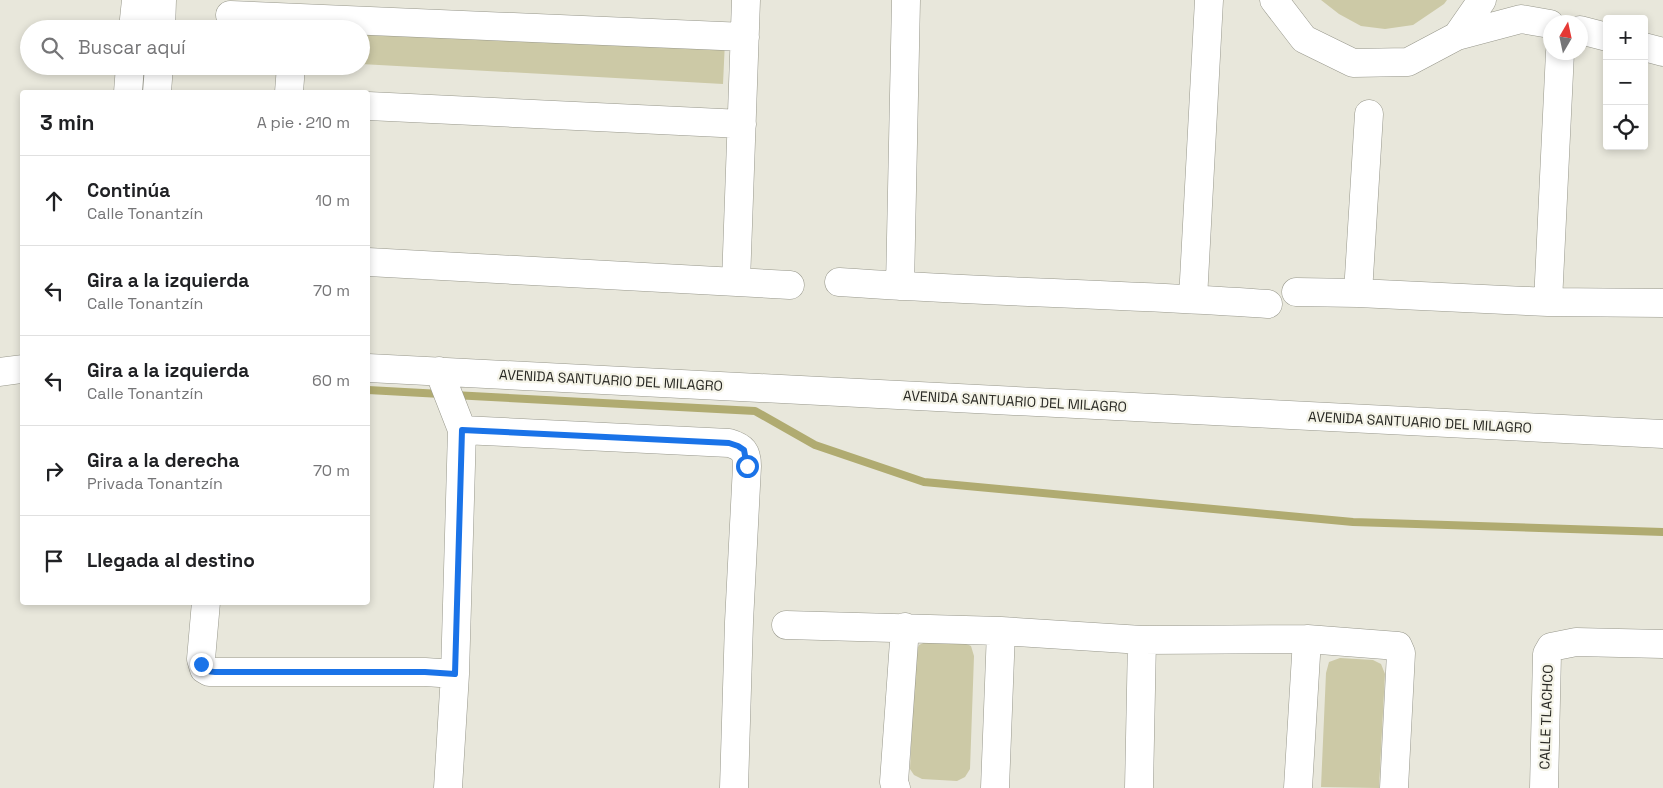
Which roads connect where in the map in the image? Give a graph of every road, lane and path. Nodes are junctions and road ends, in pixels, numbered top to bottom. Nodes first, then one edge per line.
1 (136, 0) edge
2 (162, 0) edge
3 (746, 0) edge
4 (906, 0) edge
5 (1209, 0) edge
6 (1274, 0) edge
7 (1482, 0) edge
8 (230, 15) dead end
9 (134, 20) edge
10 (161, 20) edge
11 (270, 20) edge
12 (1543, 23) edge
13 (370, 26) edge
14 (1588, 32) edge
15 (1457, 36) junction
16 (1603, 36) edge
17 (746, 38) junction
18 (1648, 48) edge
19 (1663, 52) edge
20 (1560, 60) edge
21 (129, 75) edge
22 (158, 75) edge
23 (290, 75) edge
24 (128, 90) edge
25 (157, 90) edge
26 (289, 90) edge
27 (370, 106) edge
28 (1369, 114) dead end
29 (742, 124) junction
30 (370, 262) edge
31 (736, 282) junction
32 (839, 282) dead end
33 (790, 285) dead end
34 (900, 286) junction
35 (1296, 292) dead end
36 (1358, 293) junction
37 (1193, 299) junction
38 (1548, 302) junction
39 (1663, 303) edge
40 (1268, 304) dead end
41 (370, 368) edge
42 (20, 369) edge
43 (439, 371) junction
44 (0, 372) edge
45 (462, 430) junction
46 (1663, 434) edge
47 (206, 605) edge
48 (786, 625) dead end
49 (905, 627) junction
50 (1001, 631) junction
51 (1307, 639) junction
52 (1142, 640) junction
53 (1663, 644) edge
54 (455, 674) junction
55 (448, 788) edge
56 (734, 788) edge
57 (896, 788) edge
58 (995, 788) edge
59 (1139, 788) edge
60 (1298, 788) edge
61 (1394, 788) edge
62 (1544, 788) edge

1 - 9 street
2 - 10 street
3 - 17 street
4 - 34 street
5 - 37 street
6 - 15 street
7 - 15 street
8 - 11 street
12 - 15 street
13 - 17 street
14 - 16 street
17 - 29 street
18 - 19 street
20 - 38 street
21 - 24 street
22 - 25 street
23 - 26 street
27 - 29 street
28 - 36 street
29 - 31 street
30 - 31 street
31 - 33 street
32 - 34 street
34 - 37 street
35 - 36 street
36 - 38 street
37 - 40 street
38 - 39 street
41 - 43 street, AVENIDA SANTUARIO DEL MILAGRO
42 - 44 street
43 - 45 street
43 - 46 street, AVENIDA SANTUARIO DEL MILAGRO
45 - 54 street
45 - 56 street
47 - 54 street
48 - 49 street
49 - 50 street
49 - 57 street
50 - 52 street
50 - 58 street
51 - 52 street
51 - 60 street
51 - 61 street
52 - 59 street
53 - 62 street, CALLE TLACHCO
54 - 55 street

